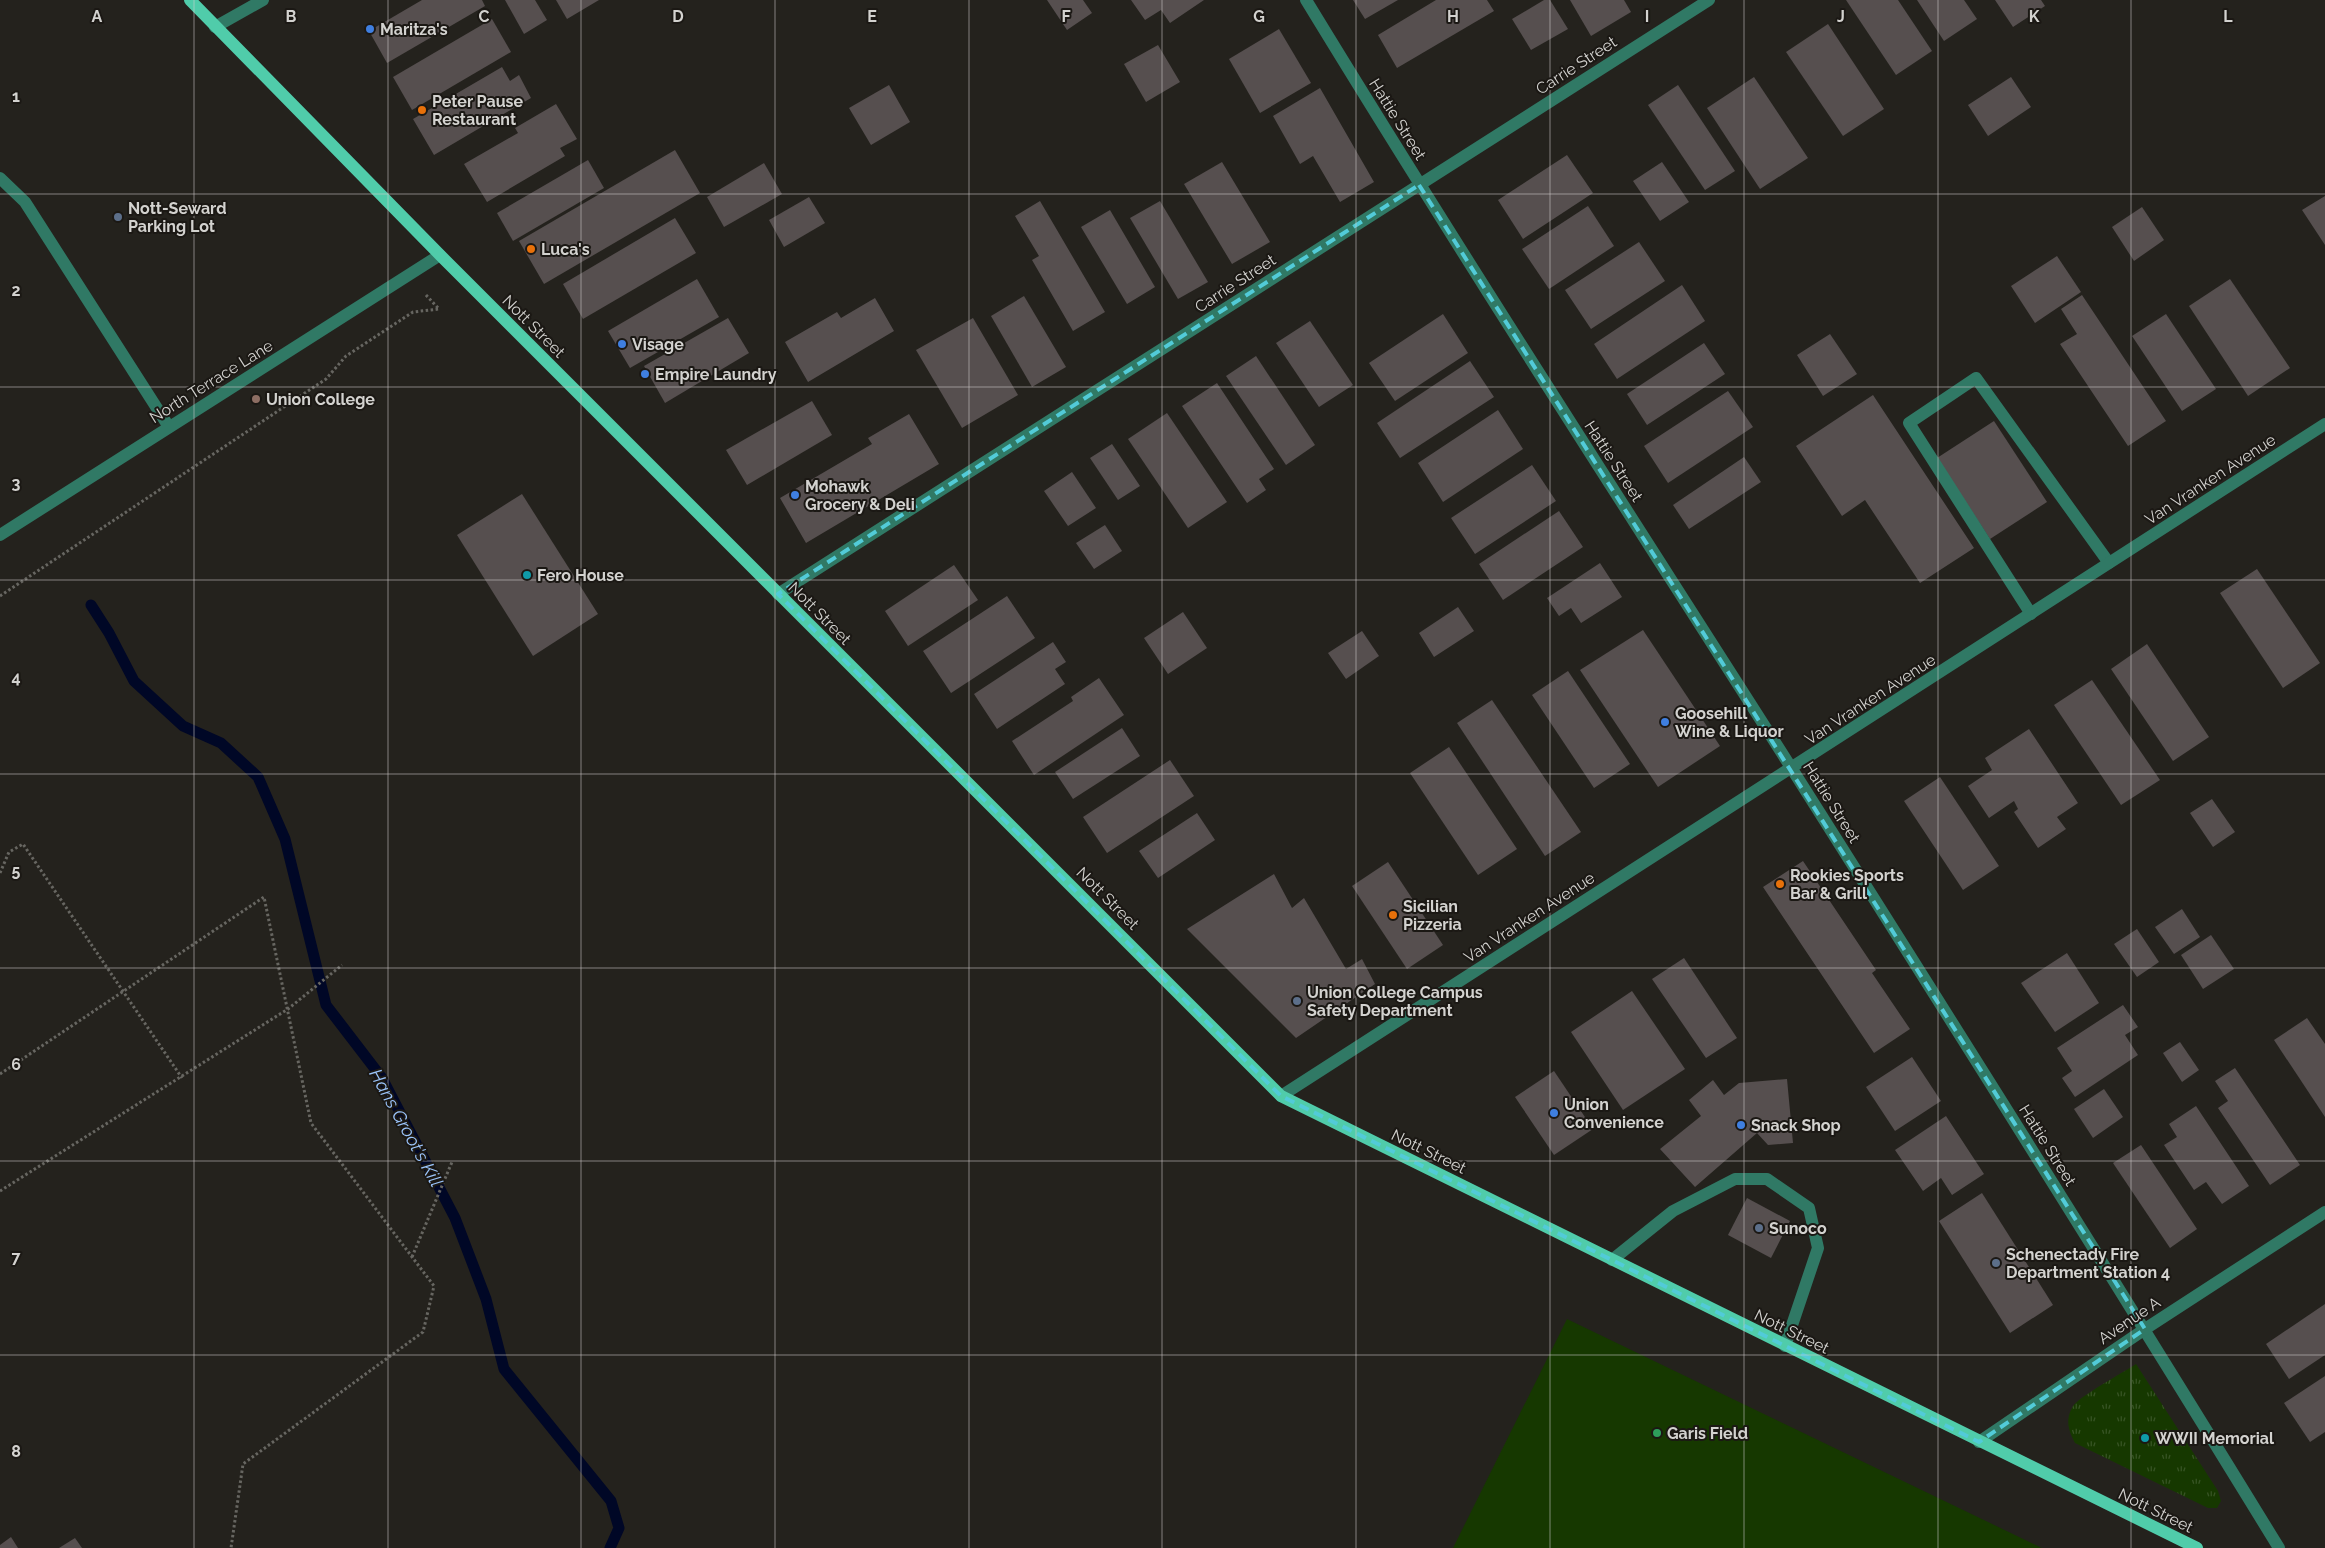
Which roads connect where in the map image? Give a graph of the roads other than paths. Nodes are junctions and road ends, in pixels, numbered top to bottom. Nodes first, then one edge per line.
1 (190, 0) edge
2 (263, 0) edge
3 (1306, 0) edge
4 (1709, 0) edge
5 (216, 27) junction
6 (0, 178) edge
7 (1419, 185) junction
8 (440, 255) junction
9 (2325, 424) edge
10 (169, 427) junction
11 (0, 535) edge
12 (2109, 563) junction
13 (778, 594) junction
14 (2031, 614) junction
15 (1792, 769) junction
16 (1281, 1096) junction
17 (2325, 1212) edge
18 (1612, 1260) junction
19 (2145, 1329) junction
20 (1785, 1346) junction
21 (1979, 1442) junction
22 (2197, 1548) edge
23 (2279, 1548) edge

1 - 5 main road, Nott Street
2 - 5 street
3 - 7 street, Hattie Street
4 - 7 street, Carrie Street
5 - 8 main road, Nott Street
6 - 10 street
7 - 13 street, Carrie Street
7 - 15 street, Hattie Street
8 - 10 street, North Terrace Lane
8 - 13 main road, Nott Street
9 - 12 street, Van Vranken Avenue
10 - 11 street, North Terrace Lane
12 - 14 street, Van Vranken Avenue
12 - 14 street
13 - 16 main road, Nott Street
14 - 15 street, Van Vranken Avenue
15 - 16 street, Van Vranken Avenue
15 - 19 street, Hattie Street
16 - 18 main road, Nott Street
17 - 19 street, Avenue A
18 - 20 main road, Nott Street
18 - 20 street
19 - 21 street, Avenue A
19 - 23 street, Hattie Street
20 - 21 main road, Nott Street
21 - 22 main road, Nott Street

